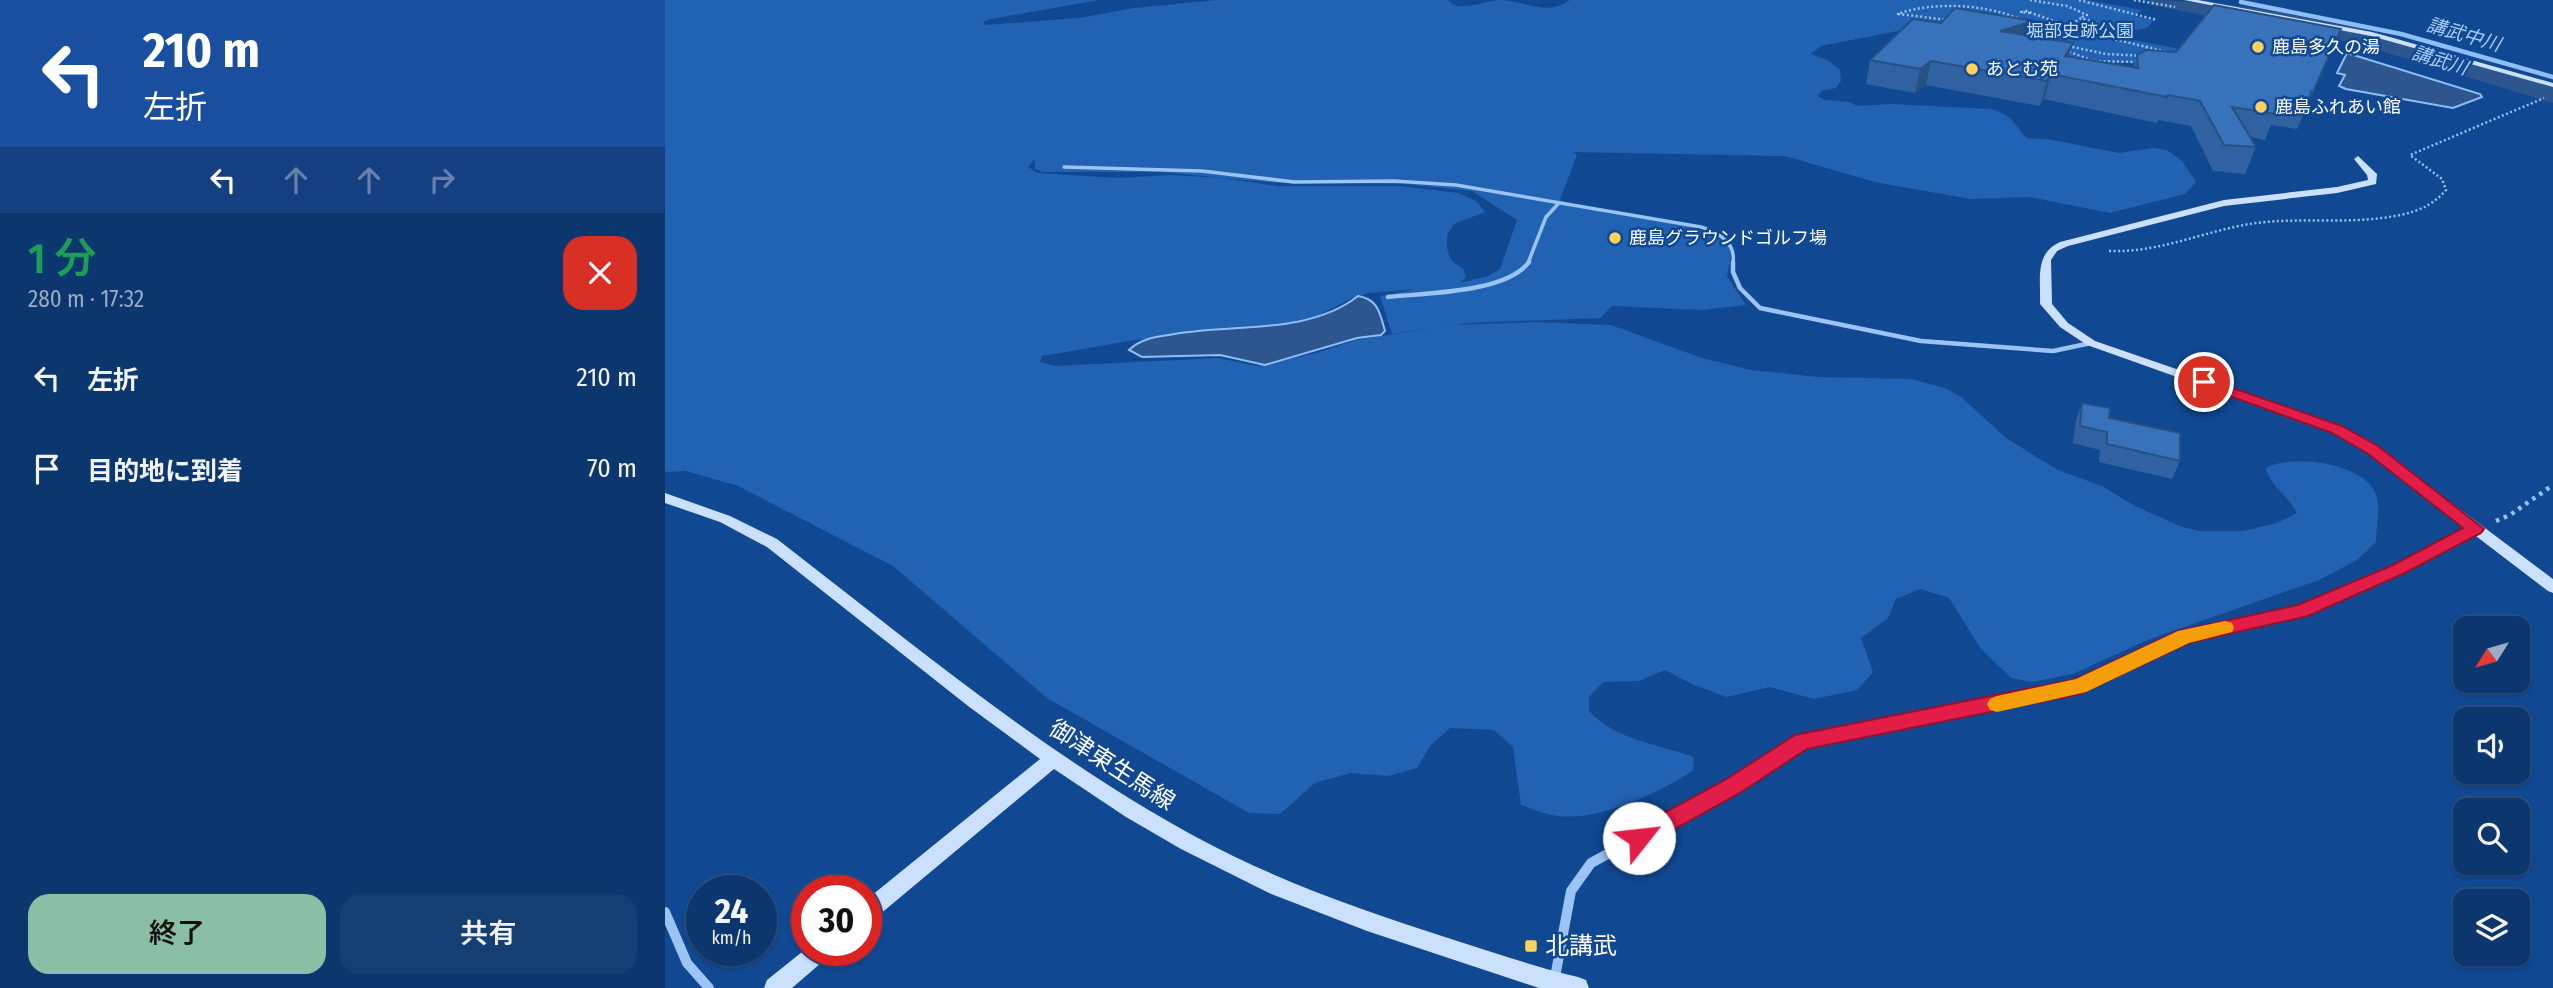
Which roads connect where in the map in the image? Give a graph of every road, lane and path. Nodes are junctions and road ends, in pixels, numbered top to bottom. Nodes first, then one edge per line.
1 (2029, 0) edge
2 (2079, 0) edge
3 (2187, 0) edge
4 (2017, 18) junction
5 (2081, 18) junction
6 (2157, 20) dead end
7 (1957, 21) edge
8 (2088, 33) junction
9 (2123, 33) dead end
10 (2031, 38) edge
11 (2053, 44) edge
12 (2069, 46) junction
13 (2147, 46) junction
14 (2180, 56) edge
15 (2139, 62) edge
16 (2553, 85) edge
17 (2358, 159) dead end
18 (1064, 167) dead end
19 (1559, 203) junction
20 (1388, 297) dead end
21 (2091, 343) junction
22 (2553, 485) edge
23 (665, 498) edge
24 (2476, 529) junction
25 (2553, 587) edge
26 (1053, 760) junction
27 (882, 900) edge
28 (665, 912) edge
29 (802, 966) edge
30 (1553, 985) edge
31 (709, 988) edge
32 (775, 988) edge
33 (1578, 988) edge

1 - 5 path
2 - 6 path
3 - 16 main road
4 - 7 path
4 - 8 path
4 - 12 path
5 - 8 path
5 - 9 path
8 - 13 path
10 - 11 path
12 - 13 path
12 - 15 path
13 - 14 path
17 - 21 main road
18 - 19 lane
19 - 20 lane
19 - 21 lane
21 - 24 main road
22 - 24 path
23 - 26 main road, 御津東生馬線
24 - 25 main road
24 - 30 street
26 - 27 main road
26 - 30 main road, 御津東生馬線
28 - 31 street
29 - 32 main road
30 - 33 main road, 御津東生馬線

